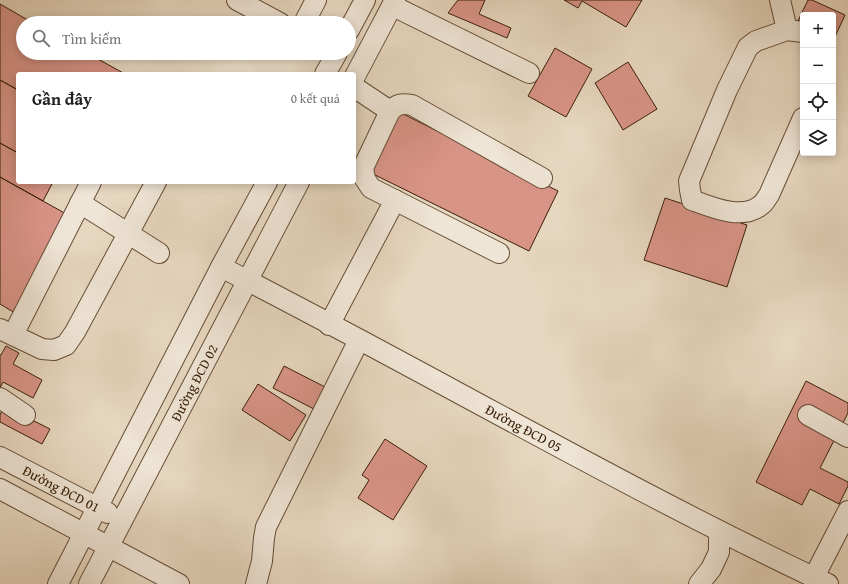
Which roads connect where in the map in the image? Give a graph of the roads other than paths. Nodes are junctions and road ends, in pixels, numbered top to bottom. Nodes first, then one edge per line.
1 (236, 0) edge
2 (316, 0) edge
3 (365, 0) edge
4 (780, 0) edge
5 (394, 3) edge
6 (267, 16) edge
7 (308, 16) edge
8 (356, 17) edge
9 (795, 31) edge
10 (332, 60) edge
11 (326, 72) edge
12 (529, 73) dead end
13 (356, 74) edge
14 (356, 88) edge
15 (390, 111) junction
16 (802, 120) edge
17 (542, 178) dead end
18 (91, 184) edge
19 (155, 184) edge
20 (266, 184) edge
21 (298, 184) edge
22 (396, 200) junction
23 (80, 203) junction
24 (128, 233) junction
25 (159, 253) dead end
26 (499, 253) dead end
27 (221, 267) junction
28 (247, 280) junction
29 (330, 324) junction
30 (7, 332) edge
31 (359, 340) junction
32 (0, 398) edge
33 (25, 415) dead end
34 (808, 415) dead end
35 (848, 437) edge
36 (0, 456) edge
37 (0, 488) edge
38 (97, 507) junction
39 (848, 511) edge
40 (122, 521) junction
41 (719, 531) junction
42 (84, 533) junction
43 (109, 546) junction
44 (821, 581) edge
45 (58, 584) edge
46 (89, 584) edge
47 (179, 584) edge
48 (256, 584) edge
49 (699, 584) edge

1 - 6 street
2 - 7 street
3 - 8 street
4 - 9 street
5 - 12 street
5 - 13 street
9 - 16 street
10 - 11 street
14 - 15 street
15 - 17 street
15 - 22 street
18 - 23 street
19 - 24 street
20 - 27 street, Đường ĐCD 02
21 - 28 street, Đường ĐCD 02
22 - 26 street
22 - 29 street
23 - 24 street
23 - 30 street
24 - 25 street
24 - 30 street
27 - 28 street, Đường ĐCD 05
27 - 38 street, Đường ĐCD 02
28 - 29 street, Đường ĐCD 05
28 - 40 street, Đường ĐCD 02
29 - 31 street, Đường ĐCD 05
31 - 41 street, Đường ĐCD 05
31 - 48 street
32 - 33 street
34 - 35 street
36 - 38 street, Đường ĐCD 01
37 - 42 street, Đường ĐCD 01
38 - 40 street, Đường ĐCD 01
38 - 42 street, Đường ĐCD 02
39 - 44 street
40 - 43 street, Đường ĐCD 02
41 - 44 street, Đường ĐCD 05
41 - 49 street
42 - 43 street, Đường ĐCD 01
42 - 45 street, Đường ĐCD 02
43 - 46 street, Đường ĐCD 02
43 - 47 street, Đường ĐCD 01

